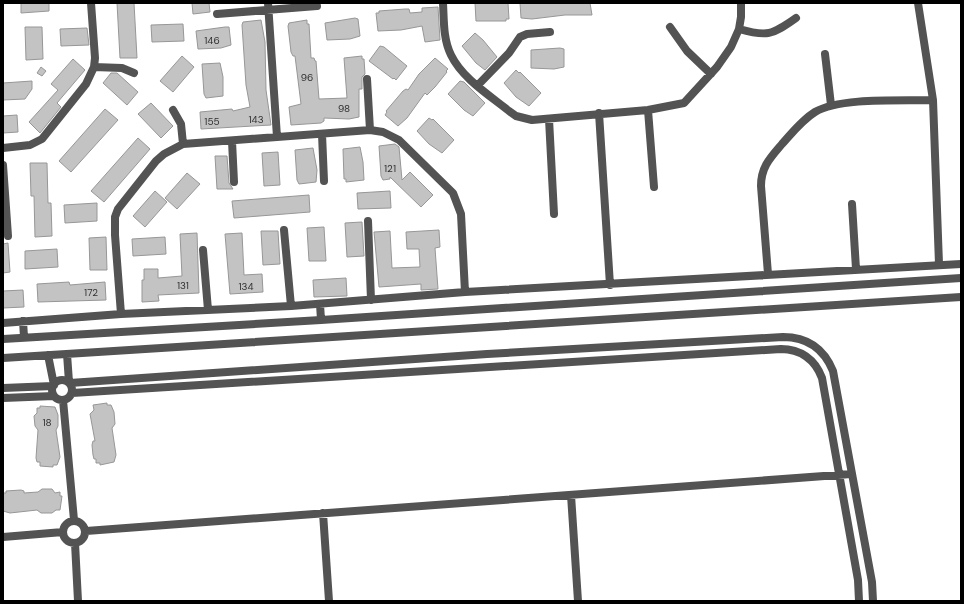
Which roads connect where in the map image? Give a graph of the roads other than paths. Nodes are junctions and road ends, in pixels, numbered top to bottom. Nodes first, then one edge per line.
1 (91, 3) edge
2 (443, 3) edge
3 (741, 3) edge
4 (918, 3) edge
5 (268, 6) edge
6 (317, 6) dead end
7 (217, 14) dead end
8 (796, 18) dead end
9 (670, 27) dead end
10 (739, 29) junction
11 (550, 32) dead end
12 (825, 54) dead end
13 (94, 67) junction
14 (134, 73) dead end
15 (711, 74) junction
16 (367, 79) dead end
17 (478, 85) junction
18 (933, 100) junction
19 (831, 106) junction
20 (173, 110) dead end
21 (648, 110) junction
22 (599, 113) junction
23 (549, 118) junction
24 (370, 130) junction
25 (322, 134) junction
26 (277, 137) junction
27 (232, 141) junction
28 (183, 144) junction
29 (3, 148) edge
30 (3, 165) edge
31 (324, 181) dead end
32 (234, 182) dead end
33 (654, 187) dead end
34 (852, 204) dead end
35 (554, 214) dead end
36 (368, 221) dead end
37 (284, 230) dead end
38 (8, 236) dead end
39 (203, 250) dead end
40 (939, 264) junction
41 (961, 264) edge
42 (856, 269) junction
43 (768, 274) junction
44 (961, 278) edge
45 (610, 285) junction
46 (465, 292) junction
47 (961, 297) edge
48 (371, 300) junction
49 (320, 304) junction
50 (291, 306) junction
51 (208, 310) junction
52 (121, 314) junction
53 (321, 320) junction
54 (23, 322) junction
55 (3, 323) edge
56 (24, 337) junction
57 (3, 339) edge
58 (741, 339) junction
59 (742, 351) junction
60 (67, 354) junction
61 (488, 354) junction
62 (48, 355) junction
63 (3, 358) edge
64 (488, 367) junction
65 (69, 382) junction
66 (53, 385) junction
67 (3, 388) edge
68 (72, 393) junction
69 (54, 396) junction
70 (3, 398) edge
71 (63, 400) junction
72 (851, 474) junction
73 (838, 475) junction
74 (571, 495) junction
75 (323, 513) junction
76 (74, 520) junction
77 (86, 531) junction
78 (63, 532) junction
79 (3, 537) edge
80 (75, 543) junction
81 (78, 601) edge
82 (329, 601) edge
83 (578, 601) edge
84 (859, 601) edge
85 (873, 601) edge

1 - 13 street
2 - 17 street
3 - 10 street
4 - 18 street
5 - 6 street
5 - 7 street
5 - 26 street
8 - 10 street
9 - 15 street
10 - 15 street
11 - 17 street
12 - 19 street
13 - 14 street
13 - 29 street
15 - 21 street
16 - 24 street
17 - 23 street
18 - 19 street
18 - 40 street
19 - 43 street
20 - 28 street
21 - 22 street
21 - 33 street
22 - 23 street
22 - 45 street
23 - 35 street
24 - 25 street
24 - 46 street
25 - 26 street
25 - 31 street
26 - 27 street
27 - 28 street
27 - 32 street
28 - 52 street
30 - 38 street
34 - 42 street
36 - 48 street
37 - 50 street
39 - 51 street
40 - 41 street
40 - 42 street
42 - 43 street
43 - 45 street
44 - 53 street
45 - 46 street
46 - 48 street
47 - 60 street
48 - 49 street
49 - 50 street
49 - 53 street
50 - 51 street
51 - 52 street
52 - 54 street
53 - 56 street
54 - 55 street
54 - 56 street
56 - 57 street
58 - 59 street
58 - 61 street
58 - 72 street
59 - 64 street
59 - 73 street
60 - 62 street
60 - 65 street
61 - 64 street
61 - 65 street
62 - 63 street
62 - 66 street
64 - 68 street
65 - 66 street
65 - 68 street
66 - 67 street
66 - 69 street
68 - 71 street
69 - 70 street
69 - 71 street
71 - 76 street
72 - 73 street
72 - 85 street
73 - 74 street
73 - 84 street
74 - 75 street
74 - 83 street
75 - 77 street
75 - 82 street
76 - 77 street
76 - 78 street
77 - 80 street
78 - 79 street
78 - 80 street
80 - 81 street

